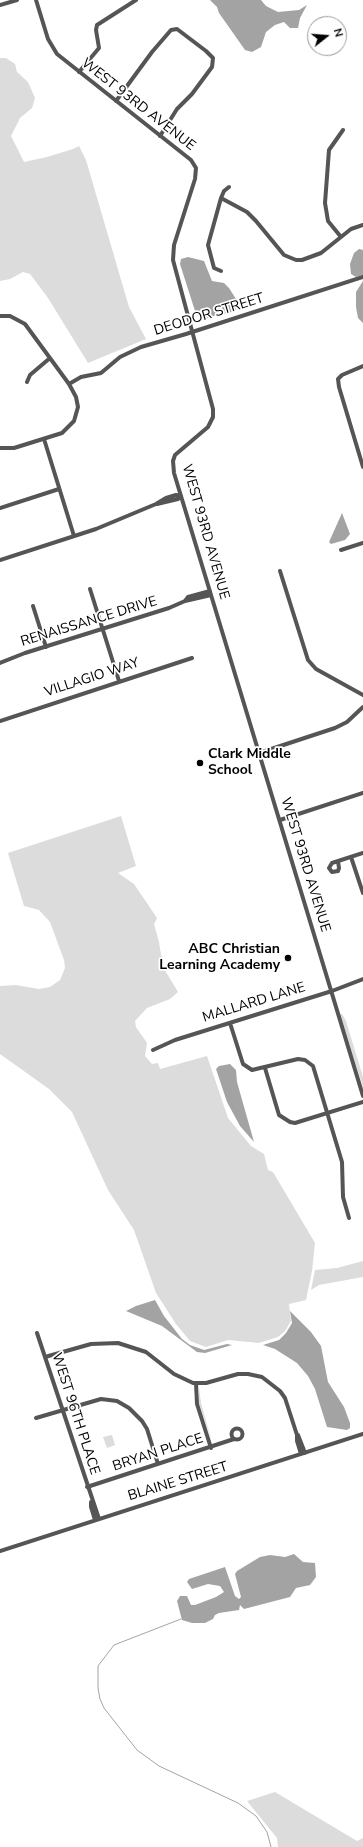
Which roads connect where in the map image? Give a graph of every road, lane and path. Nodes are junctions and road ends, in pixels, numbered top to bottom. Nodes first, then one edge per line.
1 (17, 0) edge
2 (36, 0) edge
3 (136, 0) edge
4 (0, 5) edge
5 (79, 72) junction
6 (116, 101) junction
7 (343, 130) dead end
8 (160, 136) junction
9 (229, 187) dead end
10 (221, 198) junction
11 (363, 225) edge
12 (341, 238) junction
13 (221, 271) dead end
14 (363, 277) edge
15 (0, 316) edge
16 (192, 333) junction
17 (50, 358) junction
18 (363, 366) edge
19 (27, 382) dead end
20 (69, 384) junction
21 (44, 438) junction
22 (0, 448) edge
23 (363, 467) edge
24 (59, 489) junction
25 (181, 496) junction
26 (0, 508) edge
27 (74, 536) junction
28 (363, 543) edge
29 (341, 550) dead end
30 (0, 560) edge
31 (280, 571) dead end
32 (90, 588) dead end
33 (210, 593) junction
34 (33, 606) dead end
35 (103, 629) junction
36 (46, 646) junction
37 (192, 658) dead end
38 (0, 663) edge
39 (119, 681) junction
40 (363, 695) edge
41 (363, 707) edge
42 (0, 721) edge
43 (259, 753) junction
44 (363, 793) edge
45 (280, 820) junction
46 (363, 853) edge
47 (351, 857) junction
48 (338, 861) dead end
49 (363, 893) edge
50 (363, 979) edge
51 (332, 991) junction
52 (230, 1023) junction
53 (153, 1050) dead end
54 (265, 1068) junction
55 (363, 1096) edge
56 (363, 1102) edge
57 (327, 1113) junction
58 (348, 1218) dead end
59 (37, 1333) dead end
60 (45, 1357) junction
61 (196, 1383) junction
62 (62, 1410) junction
63 (36, 1418) dead end
64 (363, 1434) edge
65 (234, 1439) dead end
66 (211, 1448) junction
67 (303, 1453) junction
68 (158, 1464) junction
69 (87, 1487) junction
70 (97, 1520) junction
71 (0, 1551) edge

1 - 4 street
2 - 5 street, WEST 93RD AVENUE
3 - 5 street
5 - 6 street, WEST 93RD AVENUE
6 - 8 street, WEST 93RD AVENUE
6 - 8 street
7 - 12 street
8 - 16 street, WEST 93RD AVENUE
9 - 10 street
10 - 12 street
10 - 13 street
11 - 12 street
14 - 16 street, DEODOR STREET
15 - 17 street
16 - 20 street, DEODOR STREET
16 - 25 street, WEST 93RD AVENUE
17 - 19 street
17 - 20 street
18 - 23 street
20 - 21 street
21 - 22 street
21 - 24 street
24 - 26 street
24 - 27 street
25 - 27 street
25 - 33 street, WEST 93RD AVENUE
27 - 30 street
28 - 29 street
31 - 40 street
32 - 35 street
33 - 35 street, RENAISSANCE DRIVE
33 - 43 street, WEST 93RD AVENUE
34 - 36 street
35 - 36 street, RENAISSANCE DRIVE
35 - 39 street
36 - 38 street, RENAISSANCE DRIVE
37 - 39 street, VILLAGIO WAY
39 - 42 street, VILLAGIO WAY
41 - 43 street
43 - 45 street, WEST 93RD AVENUE
44 - 45 street
45 - 51 street, WEST 93RD AVENUE
46 - 47 street
47 - 48 street
47 - 49 street
50 - 51 street, MALLARD LANE
51 - 52 street, MALLARD LANE
51 - 55 street, WEST 93RD AVENUE
52 - 53 street, MALLARD LANE
52 - 54 street
54 - 57 street
54 - 57 street
56 - 57 street
57 - 58 street
59 - 60 street, WEST 96TH PLACE
60 - 61 street
60 - 62 street, WEST 96TH PLACE
61 - 66 street
61 - 67 street
62 - 63 street
62 - 68 street
62 - 69 street, WEST 96TH PLACE
64 - 67 street, BLAINE STREET
65 - 66 street, BRYAN PLACE
66 - 68 street, BRYAN PLACE
67 - 70 street, BLAINE STREET
68 - 69 street, BRYAN PLACE
69 - 70 street, WEST 96TH PLACE
70 - 71 street, BLAINE STREET

